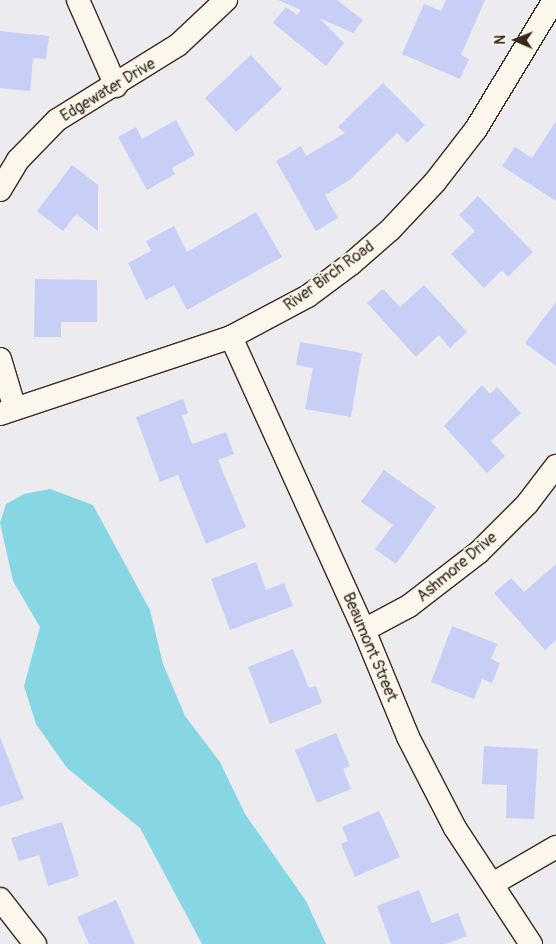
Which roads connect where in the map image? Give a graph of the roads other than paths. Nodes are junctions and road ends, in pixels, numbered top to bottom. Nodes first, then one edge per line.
1 (78, 0) edge
2 (226, 0) edge
3 (554, 0) edge
4 (116, 86) junction
5 (0, 190) edge
6 (231, 337) junction
7 (0, 359) edge
8 (8, 412) edge
9 (556, 466) edge
10 (364, 630) junction
11 (556, 847) edge
12 (494, 883) junction
13 (0, 899) edge
14 (35, 944) edge
15 (531, 944) edge

1 - 4 street
2 - 4 street, Edgewater Drive
3 - 6 street, River Birch Road
4 - 5 street, Edgewater Drive
6 - 8 street, River Birch Road
6 - 10 street, Beaumont Street
7 - 8 street
9 - 10 street, Ashmore Drive
10 - 12 street, Beaumont Street
11 - 12 street
12 - 15 street, Beaumont Street
13 - 14 street

